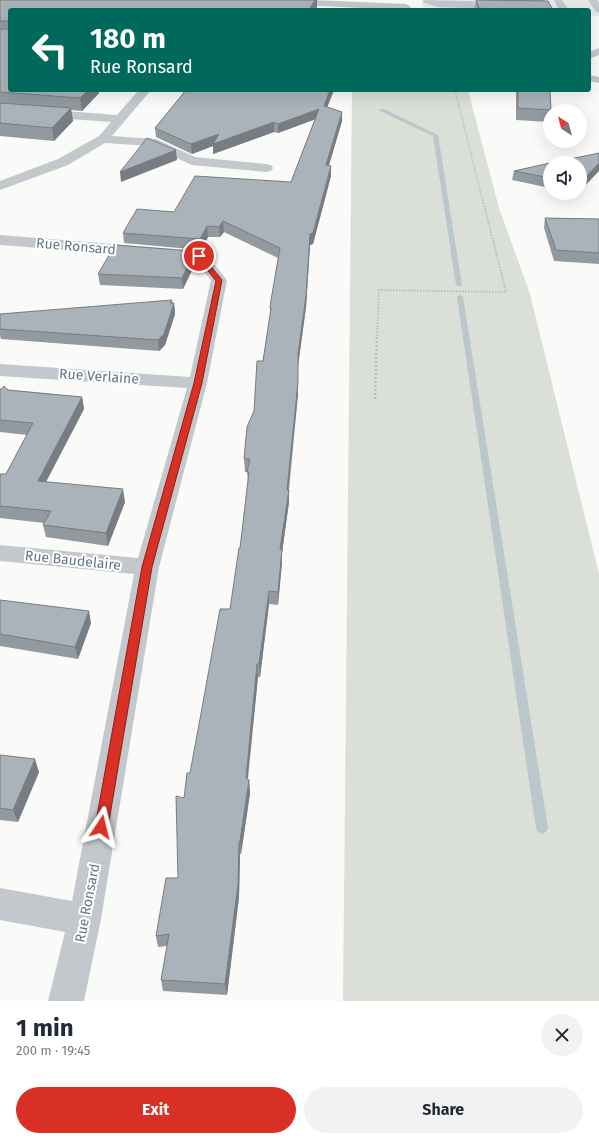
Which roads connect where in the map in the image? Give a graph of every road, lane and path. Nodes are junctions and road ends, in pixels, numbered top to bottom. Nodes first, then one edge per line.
1 (255, 0) edge
2 (427, 0) edge
3 (592, 0) edge
4 (342, 2) edge
5 (534, 3) edge
6 (388, 5) edge
7 (406, 6) edge
8 (599, 11) edge
9 (143, 92) edge
10 (456, 92) edge
11 (0, 110) edge
12 (120, 119) junction
13 (103, 139) junction
14 (266, 168) dead end
15 (0, 186) edge
16 (0, 240) edge
17 (0, 370) edge
18 (198, 383) junction
19 (375, 399) dead end
20 (0, 553) edge
21 (147, 567) junction
22 (0, 904) edge
23 (85, 919) junction
24 (66, 1001) edge

1 - 4 street
2 - 5 street
3 - 8 street
4 - 6 street
6 - 7 street
9 - 12 street
10 - 19 path
11 - 12 street
12 - 13 street
13 - 14 street
13 - 15 street
16 - 18 street, Rue Ronsard
17 - 18 street, Rue Verlaine
18 - 21 street, Rue Ronsard
20 - 21 street, Rue Baudelaire
21 - 23 street, Rue Ronsard
22 - 23 street
23 - 24 street, Rue Ronsard

